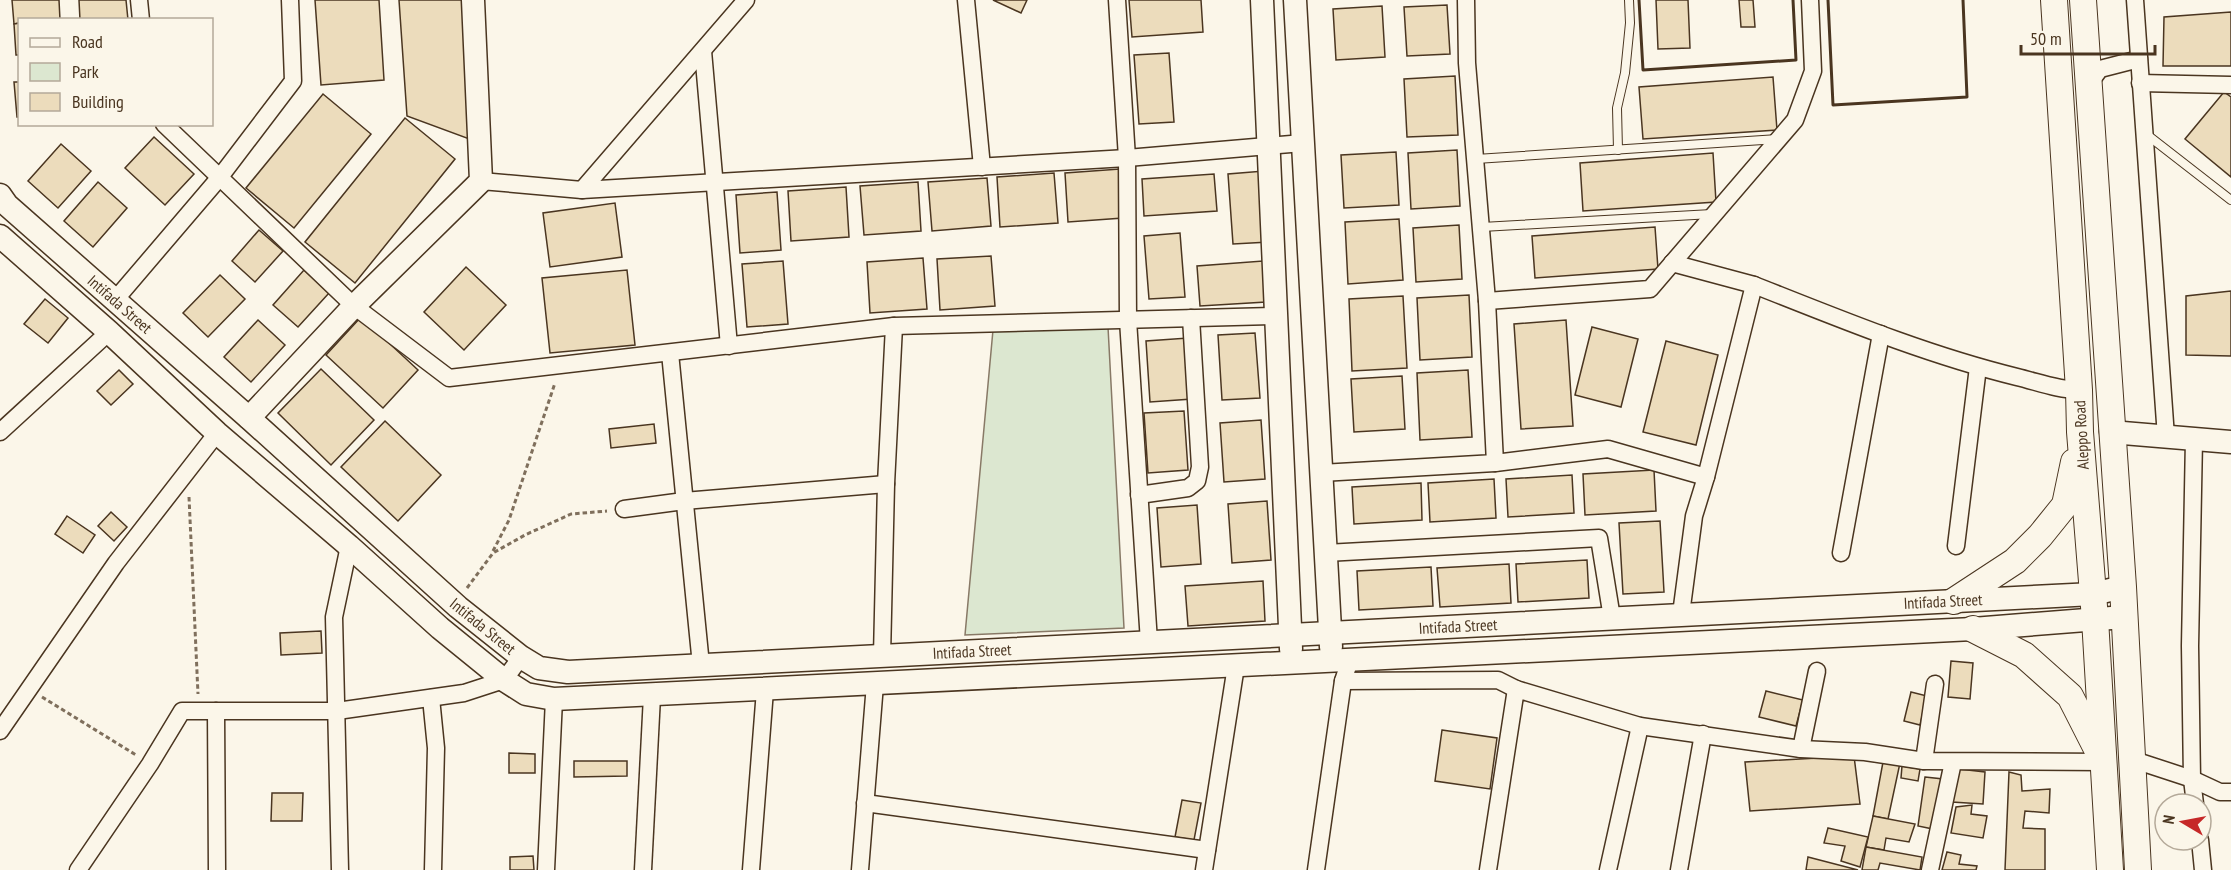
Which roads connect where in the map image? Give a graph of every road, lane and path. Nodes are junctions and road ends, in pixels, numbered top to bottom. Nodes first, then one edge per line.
1 (139, 0) edge
2 (290, 0) edge
3 (473, 0) edge
4 (746, 0) edge
5 (966, 0) edge
6 (1117, 0) edge
7 (1262, 0) edge
8 (1296, 0) edge
9 (1466, 0) edge
10 (1629, 0) edge
11 (1810, 0) edge
12 (2054, 0) edge
13 (2083, 0) edge
14 (2135, 0) edge
15 (141, 18) edge
16 (703, 51) junction
17 (2139, 59) junction
18 (2140, 83) junction
19 (2088, 85) junction
20 (2231, 85) edge
21 (166, 126) edge
22 (2144, 133) junction
23 (1779, 139) junction
24 (1303, 143) junction
25 (1269, 147) junction
26 (1618, 150) junction
27 (1127, 158) junction
28 (1476, 159) junction
29 (982, 167) junction
30 (220, 177) junction
31 (481, 181) junction
32 (715, 183) junction
33 (582, 190) junction
34 (0, 195) edge
35 (2231, 200) edge
36 (1714, 214) junction
37 (1482, 227) junction
38 (0, 236) edge
39 (1672, 263) junction
40 (1754, 285) junction
41 (115, 300) junction
42 (1487, 301) junction
43 (354, 306) junction
44 (1276, 316) junction
45 (1191, 318) junction
46 (1128, 320) junction
47 (894, 326) junction
48 (109, 332) junction
49 (1881, 334) junction
50 (729, 346) junction
51 (670, 353) junction
52 (560, 366) junction
53 (1978, 367) junction
54 (2079, 390) junction
55 (249, 418) junction
56 (0, 432) edge
57 (2080, 432) junction
58 (2111, 432) junction
59 (217, 433) junction
60 (2166, 437) junction
61 (2194, 439) junction
62 (2231, 442) edge
63 (1496, 463) junction
64 (188, 471) junction
65 (1322, 473) junction
66 (1706, 477) junction
67 (886, 484) junction
68 (1139, 495) junction
69 (684, 501) junction
70 (624, 509) joint
71 (349, 546) junction
72 (1956, 546) dead end
73 (492, 553) junction
74 (1326, 553) junction
75 (1841, 554) dead end
76 (2122, 587) junction
77 (2093, 594) junction
78 (1954, 601) junction
79 (454, 604) junction
80 (1681, 614) junction
81 (2124, 617) junction
82 (1612, 618) junction
83 (2095, 619) junction
84 (1973, 629) junction
85 (1330, 633) junction
86 (1290, 635) junction
87 (1149, 642) junction
88 (882, 656) junction
89 (521, 657) junction
90 (1292, 663) junction
91 (700, 665) junction
92 (1236, 666) junction
93 (1342, 667) junction
94 (1817, 671) dead end
95 (576, 672) junction
96 (504, 680) junction
97 (875, 684) junction
98 (1935, 684) dead end
99 (1516, 689) junction
100 (29, 690) junction
101 (765, 690) junction
102 (652, 696) junction
103 (431, 698) junction
104 (565, 700) junction
105 (198, 711) junction
106 (216, 711) junction
107 (337, 711) junction
108 (1640, 726) junction
109 (0, 731) edge
110 (1703, 734) junction
111 (1801, 749) junction
112 (2131, 759) junction
113 (1924, 761) junction
114 (1953, 762) junction
115 (2103, 762) junction
116 (150, 764) junction
117 (2192, 779) junction
118 (2194, 792) edge
119 (2231, 792) edge
120 (865, 803) junction
121 (1207, 850) junction
122 (2201, 852) edge
123 (78, 870) edge
124 (217, 870) edge
125 (340, 870) edge
126 (433, 870) edge
127 (546, 870) edge
128 (643, 870) edge
129 (751, 870) edge
130 (860, 870) edge
131 (1204, 870) edge
132 (1316, 870) edge
133 (1488, 870) edge
134 (1608, 870) edge
135 (1679, 870) edge
136 (1930, 870) edge
137 (2110, 870) edge
138 (2138, 870) edge
139 (2203, 870) edge

1 - 15 street
2 - 30 street
3 - 31 main road
4 - 16 street
5 - 29 street
6 - 27 street
7 - 25 main road
8 - 24 main road
9 - 28 street
10 - 26 lane
11 - 23 street
12 - 54 main road, Aleppo Road
13 - 19 main road, Aleppo Road
14 - 17 street
16 - 32 street
16 - 33 street
17 - 18 street
17 - 19 street
18 - 20 street
18 - 22 street
19 - 58 main road, Aleppo Road
21 - 30 street
22 - 35 lane
22 - 60 street
23 - 26 lane
23 - 36 street
24 - 25 street
24 - 65 main road
25 - 27 street
25 - 44 main road
26 - 28 lane
27 - 29 street
27 - 46 street
28 - 37 street
29 - 32 street
30 - 41 street
30 - 43 street
31 - 33 street
31 - 43 main road
32 - 33 street
32 - 50 street
34 - 41 main road, Intifada Street
36 - 37 lane
36 - 39 street
37 - 42 street
38 - 48 main road, Intifada Street
39 - 40 street
39 - 42 street
40 - 49 street
40 - 66 street
41 - 55 main road, Intifada Street
42 - 63 street
43 - 52 street
43 - 55 main road
44 - 45 street
44 - 86 main road
45 - 46 street
45 - 68 street
46 - 47 street
46 - 68 street
47 - 50 street
47 - 67 street
48 - 56 street
48 - 59 main road, Intifada Street
49 - 53 street
49 - 75 street
50 - 51 street
51 - 52 street
51 - 69 street
52 - 73 path
53 - 54 street
53 - 72 street
54 - 57 main road, Aleppo Road
55 - 79 main road, Intifada Street
57 - 77 main road, Aleppo Road
57 - 78 main road
58 - 60 main road
58 - 76 main road, Aleppo Road
59 - 64 street
59 - 71 main road, Intifada Street
60 - 61 main road
61 - 62 main road
61 - 117 street
63 - 65 street
63 - 66 street
64 - 100 street
64 - 105 path
65 - 74 main road
66 - 80 street
67 - 69 street
67 - 88 street
68 - 87 street
69 - 70 street
69 - 91 street
70 - 73 path
71 - 96 main road, Intifada Street
71 - 107 street
73 - 79 path
74 - 82 street
74 - 85 main road
76 - 77 main road, Intifada Street
76 - 81 main road, Aleppo Road
77 - 78 main road, Intifada Street
77 - 83 main road, Aleppo Road
78 - 80 main road, Intifada Street
79 - 89 main road, Intifada Street
80 - 82 main road, Intifada Street
81 - 83 main road, Intifada Street
81 - 112 main road, Aleppo Road
82 - 85 main road, Intifada Street
83 - 84 main road, Intifada Street
83 - 115 main road, Aleppo Road
84 - 93 main road, Intifada Street
84 - 115 main road
85 - 86 main road, Intifada Street
85 - 93 main road
86 - 87 main road, Intifada Street
86 - 90 main road
87 - 88 main road, Intifada Street
88 - 91 main road, Intifada Street
89 - 95 main road, Intifada Street
89 - 96 street
90 - 92 main road, Intifada Street
90 - 93 main road, Intifada Street
91 - 95 main road, Intifada Street
92 - 97 main road, Intifada Street
92 - 121 street
93 - 99 street
93 - 132 street
94 - 111 street
95 - 104 street
96 - 103 street
96 - 104 main road, Intifada Street
97 - 101 main road, Intifada Street
97 - 120 street
98 - 113 street
99 - 108 street
99 - 133 street
100 - 109 street
100 - 116 path
101 - 102 main road, Intifada Street
101 - 129 street
102 - 104 main road, Intifada Street
102 - 128 street
103 - 107 street
103 - 126 street
104 - 127 street
105 - 106 street
105 - 116 street
106 - 107 street
106 - 124 street
107 - 125 street
108 - 110 street
108 - 134 street
110 - 111 street
110 - 135 street
111 - 113 street
112 - 117 street
112 - 138 main road, Aleppo Road
113 - 114 street
114 - 115 street
114 - 136 street
115 - 137 main road, Aleppo Road
116 - 123 street
117 - 118 street
117 - 119 street
120 - 121 street
120 - 130 street
121 - 131 street
122 - 139 street

